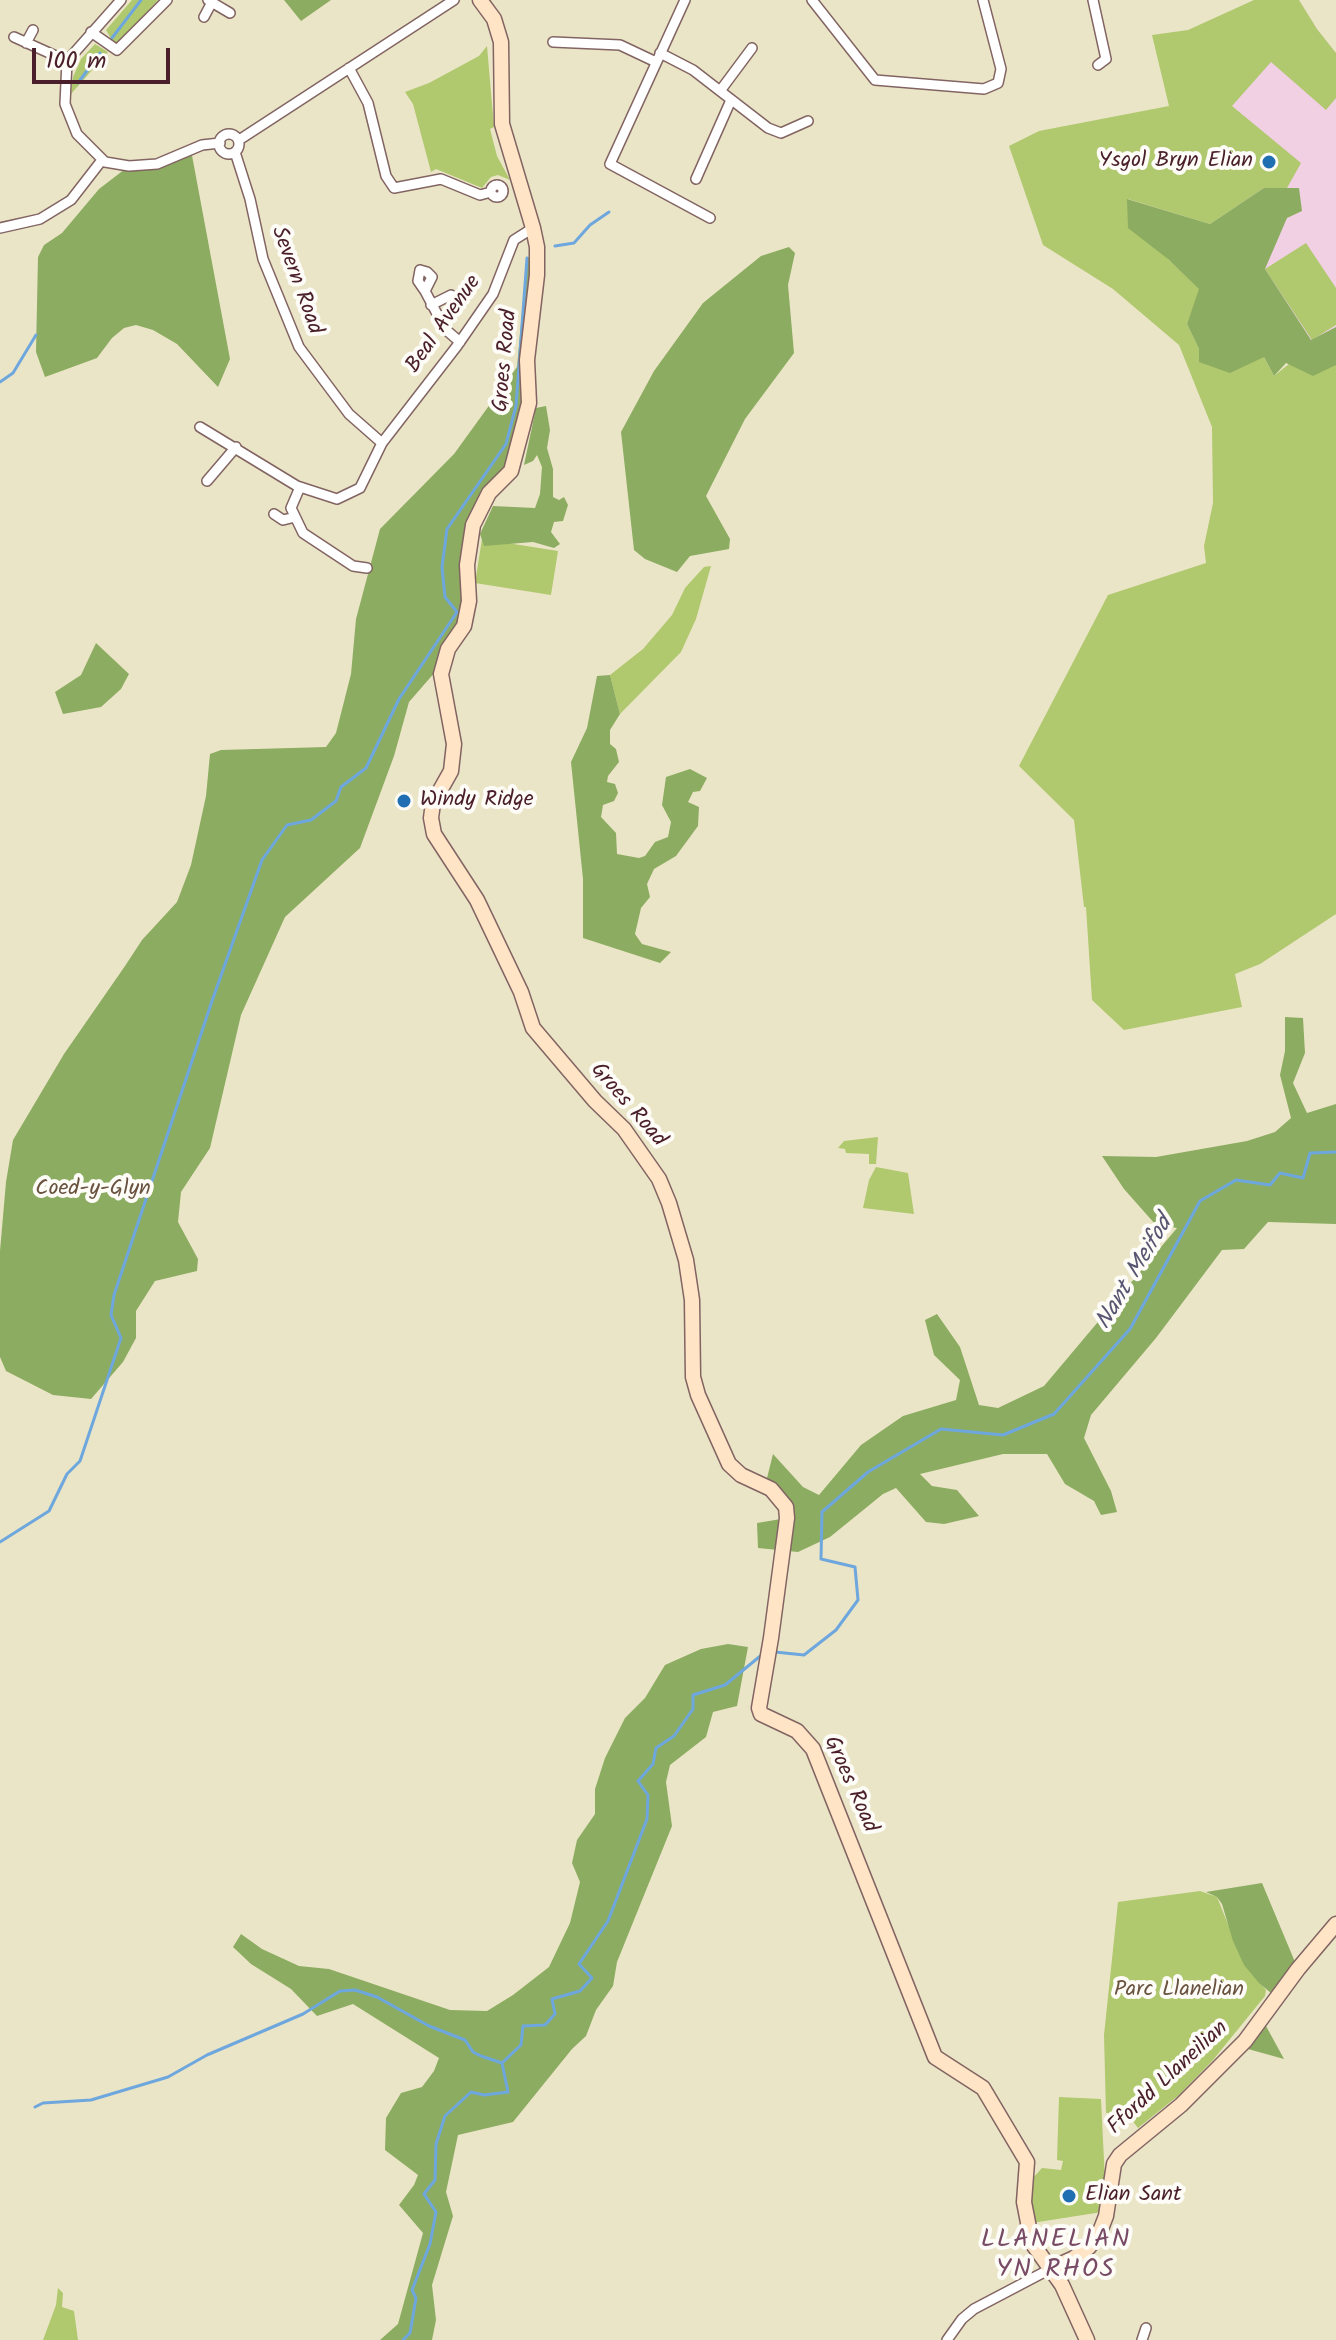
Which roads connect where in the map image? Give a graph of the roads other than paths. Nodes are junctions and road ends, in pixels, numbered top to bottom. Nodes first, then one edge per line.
1 (167, 0) edge
2 (454, 0) edge
3 (480, 0) edge
4 (685, 0) edge
5 (983, 0) edge
6 (1093, 0) edge
7 (118, 1) edge
8 (210, 1) edge
9 (817, 1) edge
10 (230, 13) dead end
11 (204, 17) dead end
12 (33, 30) dead end
13 (91, 32) junction
14 (14, 37) dead end
15 (553, 42) dead end
16 (26, 43) junction
17 (752, 48) dead end
18 (658, 58) junction
19 (67, 61) junction
20 (1098, 65) dead end
21 (349, 68) junction
22 (720, 91) junction
23 (731, 100) junction
24 (800, 121) dead end
25 (239, 140) junction
26 (220, 143) junction
27 (235, 152) junction
28 (102, 160) junction
29 (696, 179) dead end
30 (491, 192) dead end
31 (710, 218) dead end
32 (0, 228) edge
33 (533, 228) junction
34 (425, 291) dead end
35 (451, 295) dead end
36 (431, 305) junction
37 (460, 342) junction
38 (200, 427) dead end
39 (382, 443) junction
40 (236, 447) junction
41 (207, 481) dead end
42 (300, 487) junction
43 (274, 514) dead end
44 (295, 517) junction
45 (367, 568) dead end
46 (1336, 1924) edge
47 (1052, 2268) junction
48 (1146, 2328) dead end
49 (947, 2340) edge
50 (1087, 2340) edge
51 (1142, 2340) edge

1 - 13 street
2 - 21 street
3 - 33 street, Groes Road
4 - 18 street
5 - 9 street
6 - 20 street
7 - 13 street
8 - 10 street
8 - 11 street
12 - 16 street
13 - 19 street
14 - 16 street
15 - 18 street
16 - 19 street
17 - 22 street
18 - 22 street
18 - 31 street
19 - 28 street
21 - 25 street
21 - 30 street
22 - 23 street
23 - 24 street
23 - 29 street
25 - 26 street
25 - 27 street
26 - 27 street
26 - 28 street
27 - 39 street, Severn Road
28 - 32 street
33 - 37 street, Beal Avenue
33 - 47 street, Groes Road
34 - 36 street
35 - 36 street
36 - 37 street
37 - 39 street, Beal Avenue
38 - 40 street, Beal Avenue
39 - 42 street, Beal Avenue
40 - 41 street
40 - 42 street, Beal Avenue
42 - 44 street
43 - 44 street
44 - 45 street
46 - 47 street, Ffordd Llaneilian
47 - 49 street
47 - 50 street
48 - 51 street

